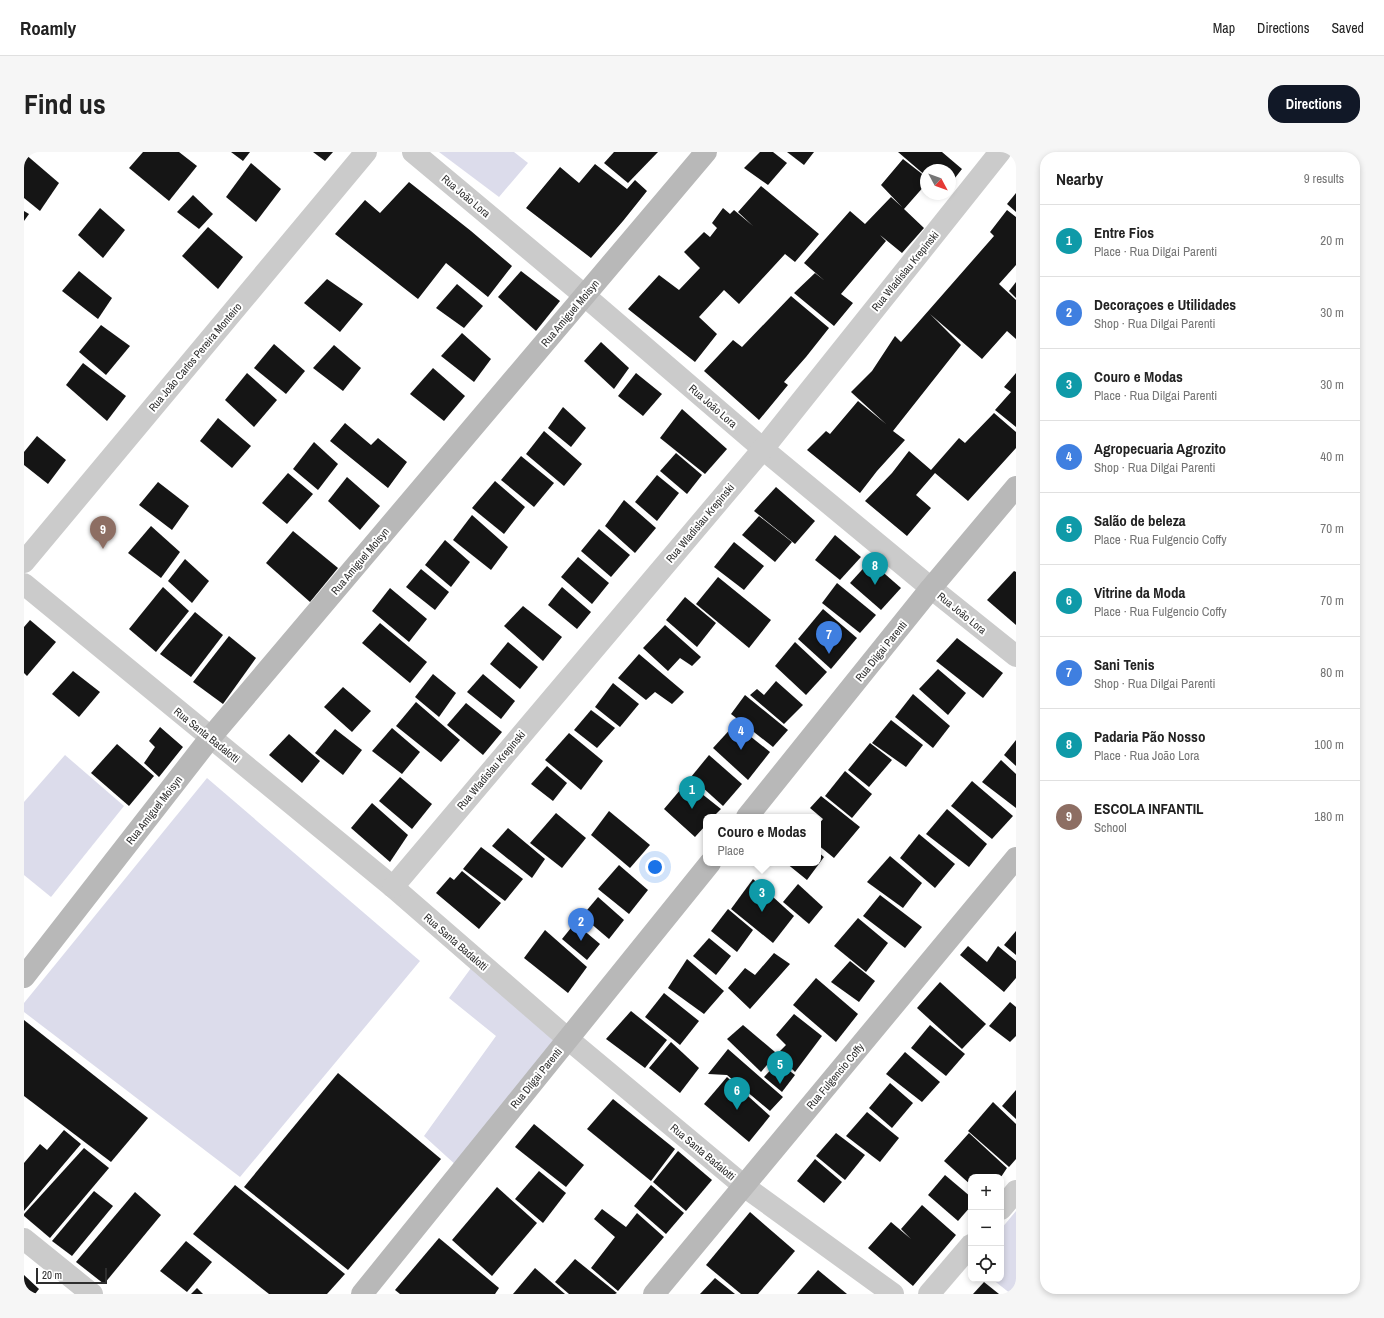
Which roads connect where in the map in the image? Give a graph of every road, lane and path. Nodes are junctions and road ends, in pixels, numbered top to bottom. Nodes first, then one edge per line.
1 (366, 152) edge
2 (413, 152) edge
3 (706, 152) edge
4 (1000, 152) edge
5 (584, 296) junction
6 (762, 449) junction
7 (1016, 487) edge
8 (24, 562) edge
9 (24, 584) edge
10 (931, 588) junction
11 (1016, 656) edge
12 (210, 738) junction
13 (749, 814) edge
14 (1016, 858) edge
15 (708, 866) edge
16 (393, 887) junction
17 (24, 977) edge
18 (568, 1039) junction
19 (744, 1186) junction
20 (1016, 1191) edge
21 (1004, 1205) edge
22 (24, 1240) edge
23 (970, 1246) edge
24 (81, 1291) edge
25 (362, 1294) edge
26 (654, 1294) edge
27 (893, 1294) edge
28 (929, 1294) edge

1 - 8 street, Rua João Carlos Pereira Monteiro
2 - 5 street, Rua João Lora
3 - 5 street, Rua Amiguel Moisyn
4 - 6 street, Rua Wladislau Krepinski
5 - 6 street, Rua João Lora
5 - 12 street, Rua Amiguel Moisyn
6 - 10 street, Rua João Lora
6 - 16 street, Rua Wladislau Krepinski
7 - 10 street, Rua Dilgai Parenti
9 - 12 street, Rua Santa Badalotti
10 - 11 street, Rua João Lora
10 - 13 street, Rua Dilgai Parenti
12 - 16 street, Rua Santa Badalotti
12 - 17 street, Rua Amiguel Moisyn
14 - 19 street, Rua Fulgencio Coffy
15 - 18 street, Rua Dilgai Parenti
16 - 18 street, Rua Santa Badalotti
18 - 19 street, Rua Santa Badalotti
18 - 25 street, Rua Dilgai Parenti
19 - 26 street, Rua Fulgencio Coffy
19 - 27 street, Rua Santa Badalotti
20 - 21 street
22 - 24 street
23 - 28 street

